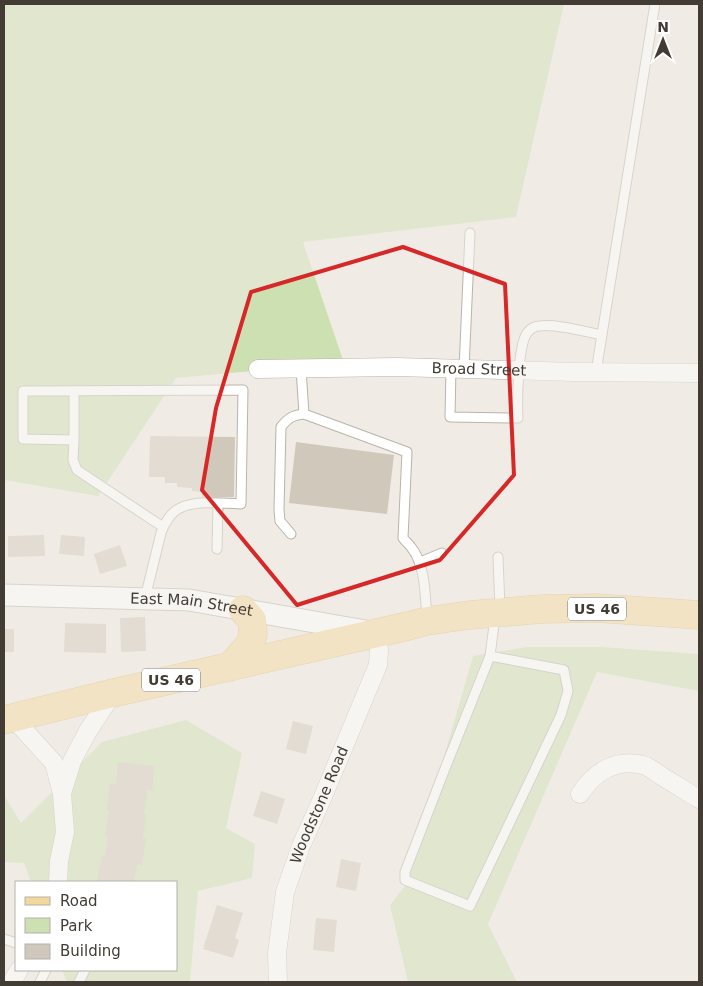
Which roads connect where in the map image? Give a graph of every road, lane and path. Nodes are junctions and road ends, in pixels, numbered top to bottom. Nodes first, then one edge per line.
1 (655, 4) edge
2 (470, 233) dead end
3 (602, 335) junction
4 (458, 368) junction
5 (301, 369) junction
6 (258, 370) dead end
7 (519, 370) junction
8 (596, 372) junction
9 (699, 374) edge
10 (74, 391) junction
11 (304, 414) junction
12 (74, 440) junction
13 (218, 503) junction
14 (163, 527) junction
15 (290, 534) dead end
16 (217, 549) dead end
17 (442, 553) dead end
18 (498, 557) dead end
19 (420, 562) junction
20 (4, 595) edge
21 (145, 599) junction
22 (244, 610) junction
23 (498, 612) junction
24 (699, 615) edge
25 (427, 621) junction
26 (376, 633) junction
27 (490, 656) junction
28 (230, 667) junction
29 (113, 694) junction
30 (9, 719) edge
31 (62, 794) junction
32 (580, 794) dead end
33 (699, 799) edge
34 (58, 881) edge
35 (18, 971) edge
36 (12, 982) edge
37 (278, 982) edge

1 - 3 lane
2 - 4 lane
3 - 7 lane
3 - 8 lane
4 - 5 street, Broad Street
4 - 7 street, Broad Street
4 - 7 lane
5 - 6 street, Broad Street
5 - 11 lane
7 - 8 street, Broad Street
8 - 9 street, Broad Street
10 - 12 lane
10 - 12 lane
10 - 13 lane
11 - 15 lane
11 - 19 lane
12 - 14 lane
13 - 14 lane
13 - 16 lane
14 - 21 lane
17 - 19 lane
18 - 23 lane
19 - 25 lane
20 - 21 street, East Main Street
21 - 22 street, East Main Street
22 - 26 street, East Main Street
22 - 28 main road
23 - 24 main road, US 46
23 - 25 main road, US 46
23 - 27 lane
25 - 26 main road, US 46
26 - 28 main road, US 46
26 - 37 street, Woodstone Road
27 - 27 lane
28 - 29 main road, US 46
29 - 30 main road, US 46
29 - 31 street
30 - 31 street
31 - 34 street
32 - 33 street
35 - 36 street

